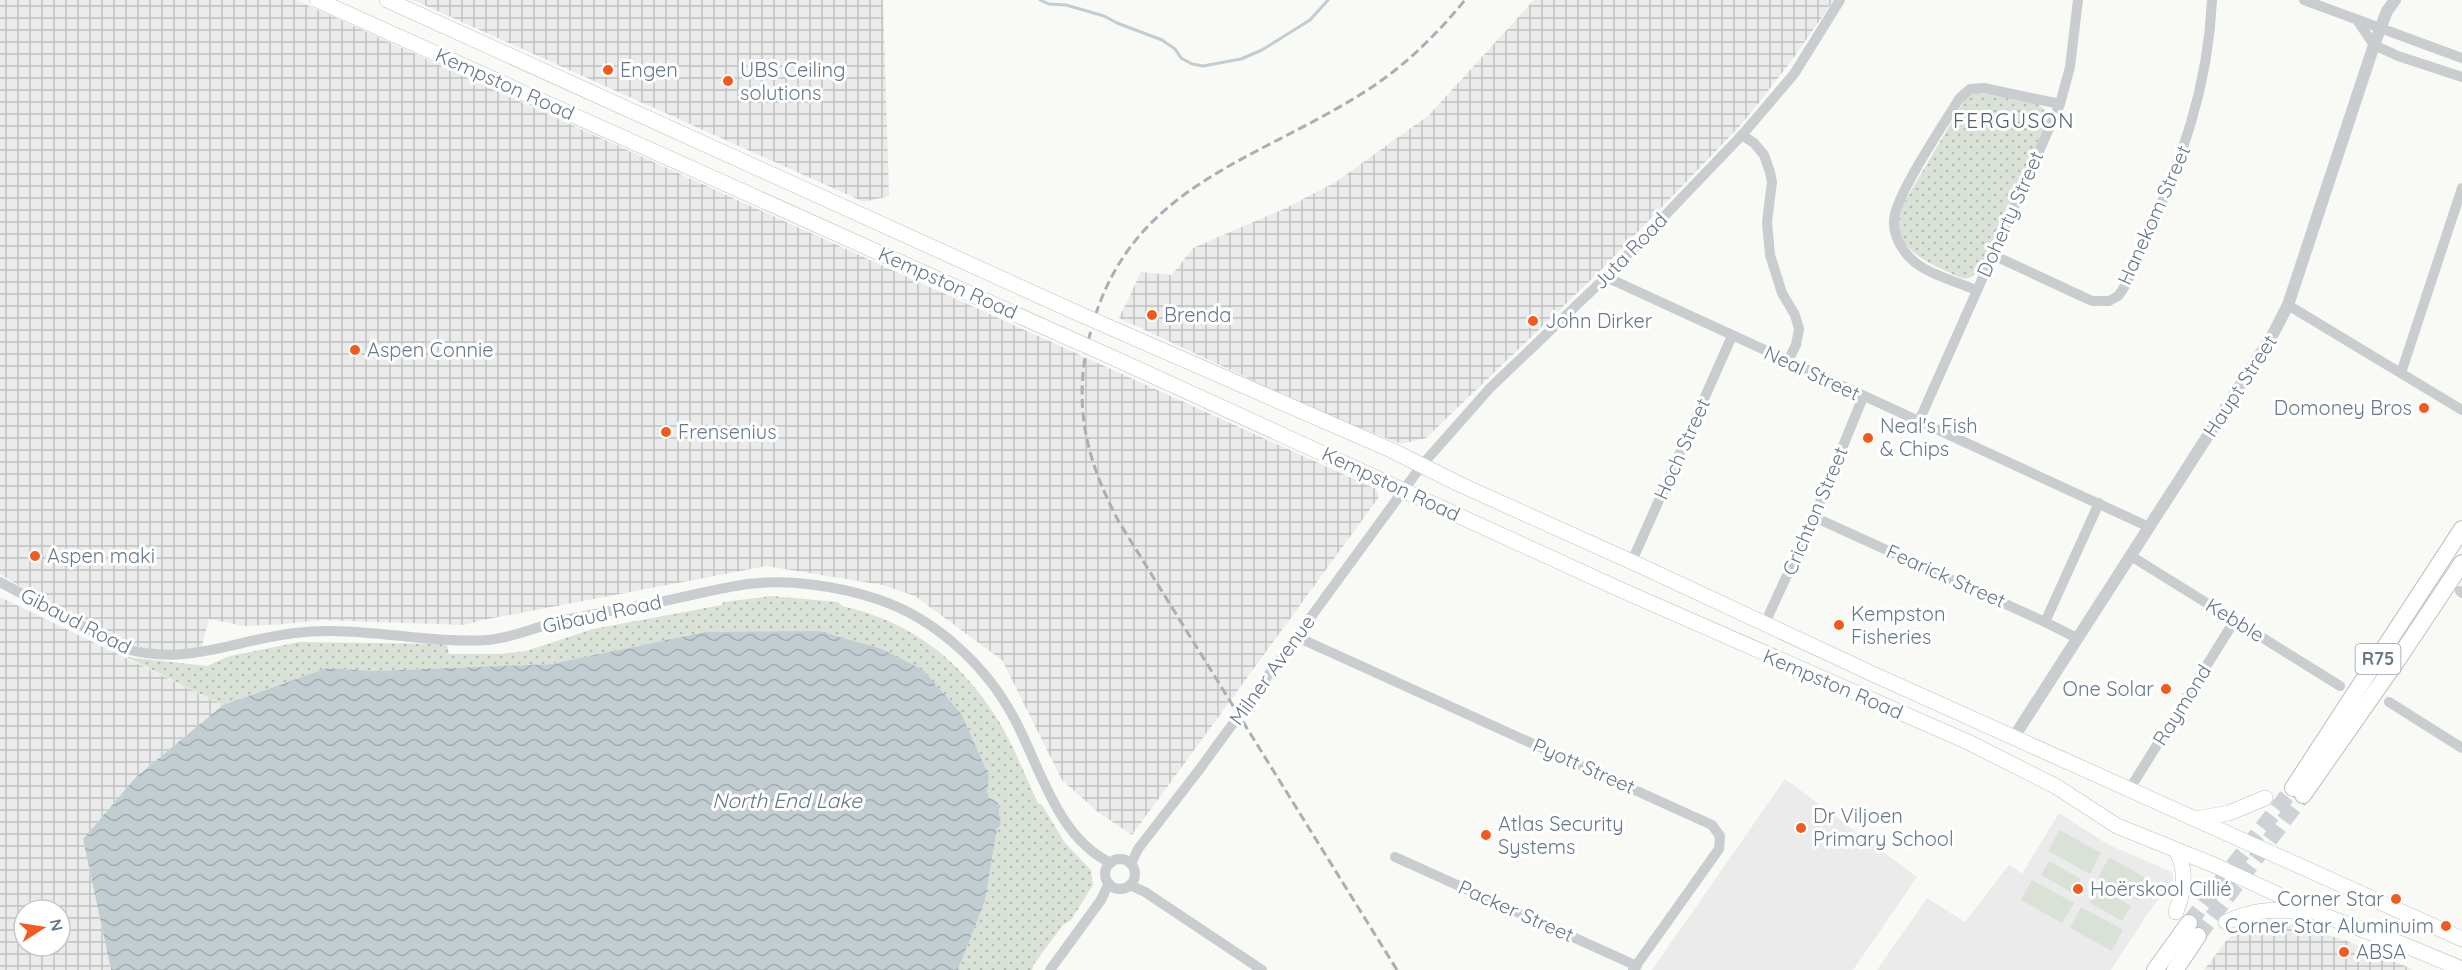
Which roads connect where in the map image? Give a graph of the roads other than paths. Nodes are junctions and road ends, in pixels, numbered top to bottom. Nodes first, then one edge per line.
1 (317, 0) edge
2 (387, 0) edge
3 (1840, 0) edge
4 (2078, 0) edge
5 (2212, 0) edge
6 (2304, 0) edge
7 (2395, 0) edge
8 (2357, 20) junction
9 (2380, 28) junction
10 (2374, 45) junction
11 (2462, 58) edge
12 (2462, 77) edge
13 (2060, 104) junction
14 (1742, 135) junction
15 (2462, 188) edge
16 (1993, 255) junction
17 (1606, 278) junction
18 (1976, 290) junction
19 (2288, 305) junction
20 (1732, 336) junction
21 (1788, 361) junction
22 (2401, 373) junction
23 (1863, 397) junction
24 (2462, 410) edge
25 (1919, 422) junction
26 (1422, 465) junction
27 (1404, 489) junction
28 (2099, 503) junction
29 (1814, 517) junction
30 (2149, 527) junction
31 (2462, 529) edge
32 (2131, 556) junction
33 (1632, 561) junction
34 (2462, 563) edge
35 (0, 582) edge
36 (2235, 620) junction
37 (2045, 622) junction
38 (1765, 623) junction
39 (1297, 637) junction
40 (2077, 638) junction
41 (2340, 686) dead end
42 (2389, 702) dead end
43 (2014, 737) junction
44 (2462, 748) edge
45 (2129, 790) junction
46 (2265, 798) dead end
47 (2196, 819) junction
48 (2177, 851) junction
49 (1395, 857) dead end
50 (1128, 862) junction
51 (1108, 866) junction
52 (1132, 881) junction
53 (1113, 886) junction
54 (2322, 915) junction
55 (2226, 922) dead end
56 (2188, 924) junction
57 (2462, 939) edge
58 (1635, 968) edge
59 (2462, 969) edge
60 (1050, 970) edge
61 (1262, 970) edge
62 (2155, 970) edge
63 (2175, 970) edge

1 - 27 main road, Kempston Road, bridge
2 - 26 main road, Kempston Road, bridge
3 - 14 street, Juta Road
4 - 13 street, Doherty Street
5 - 16 street, Hanekom Street
6 - 8 street
7 - 9 street, Haupt Street
8 - 9 street
8 - 10 street
9 - 10 street, Haupt Street
9 - 11 street
10 - 12 street
10 - 19 street, Haupt Street
13 - 16 street, Doherty Street
13 - 18 street
14 - 17 street, Juta Road
14 - 21 street
15 - 22 street
16 - 18 street, Doherty Street
17 - 20 street, Neal Street
17 - 26 street, Juta Road
18 - 25 street, Doherty Street
19 - 22 street
19 - 30 street, Haupt Street
20 - 21 street, Neal Street
20 - 33 street, Hoch Street
21 - 23 street, Neal Street
22 - 24 street
23 - 25 street, Neal Street
23 - 29 street, Crichton Street
25 - 28 street, Neal Street
26 - 27 street, Juta Road
26 - 33 main road, Kempston Road
27 - 39 street, Milner Avenue
27 - 48 main road, Kempston Road
28 - 30 street, Neal Street
28 - 37 street
29 - 37 street, Fearick Street
29 - 38 street, Crichton Street
30 - 32 street, Haupt Street
31 - 34 main road, R75
32 - 36 street, Kebble
32 - 40 street, Haupt Street
33 - 38 main road, Kempston Road
35 - 51 street, Gibaud Road
36 - 41 street, Kebble
36 - 45 street, Raymond
37 - 40 street, Fearick Street
38 - 43 main road, Kempston Road
39 - 50 street, Milner Avenue
39 - 58 street, Pyott Street
40 - 43 street, Haupt Street
42 - 44 street
43 - 45 main road, Kempston Road
45 - 47 main road, Kempston Road
46 - 47 main road
47 - 57 main road, Kempston Road
48 - 54 main road, Kempston Road
48 - 56 main road
49 - 58 street, Packer Street
50 - 51 street
50 - 52 street
51 - 53 street
52 - 53 street
52 - 61 street
53 - 60 street
54 - 55 main road
54 - 59 main road, Kempston Road
56 - 62 main road
56 - 63 main road

